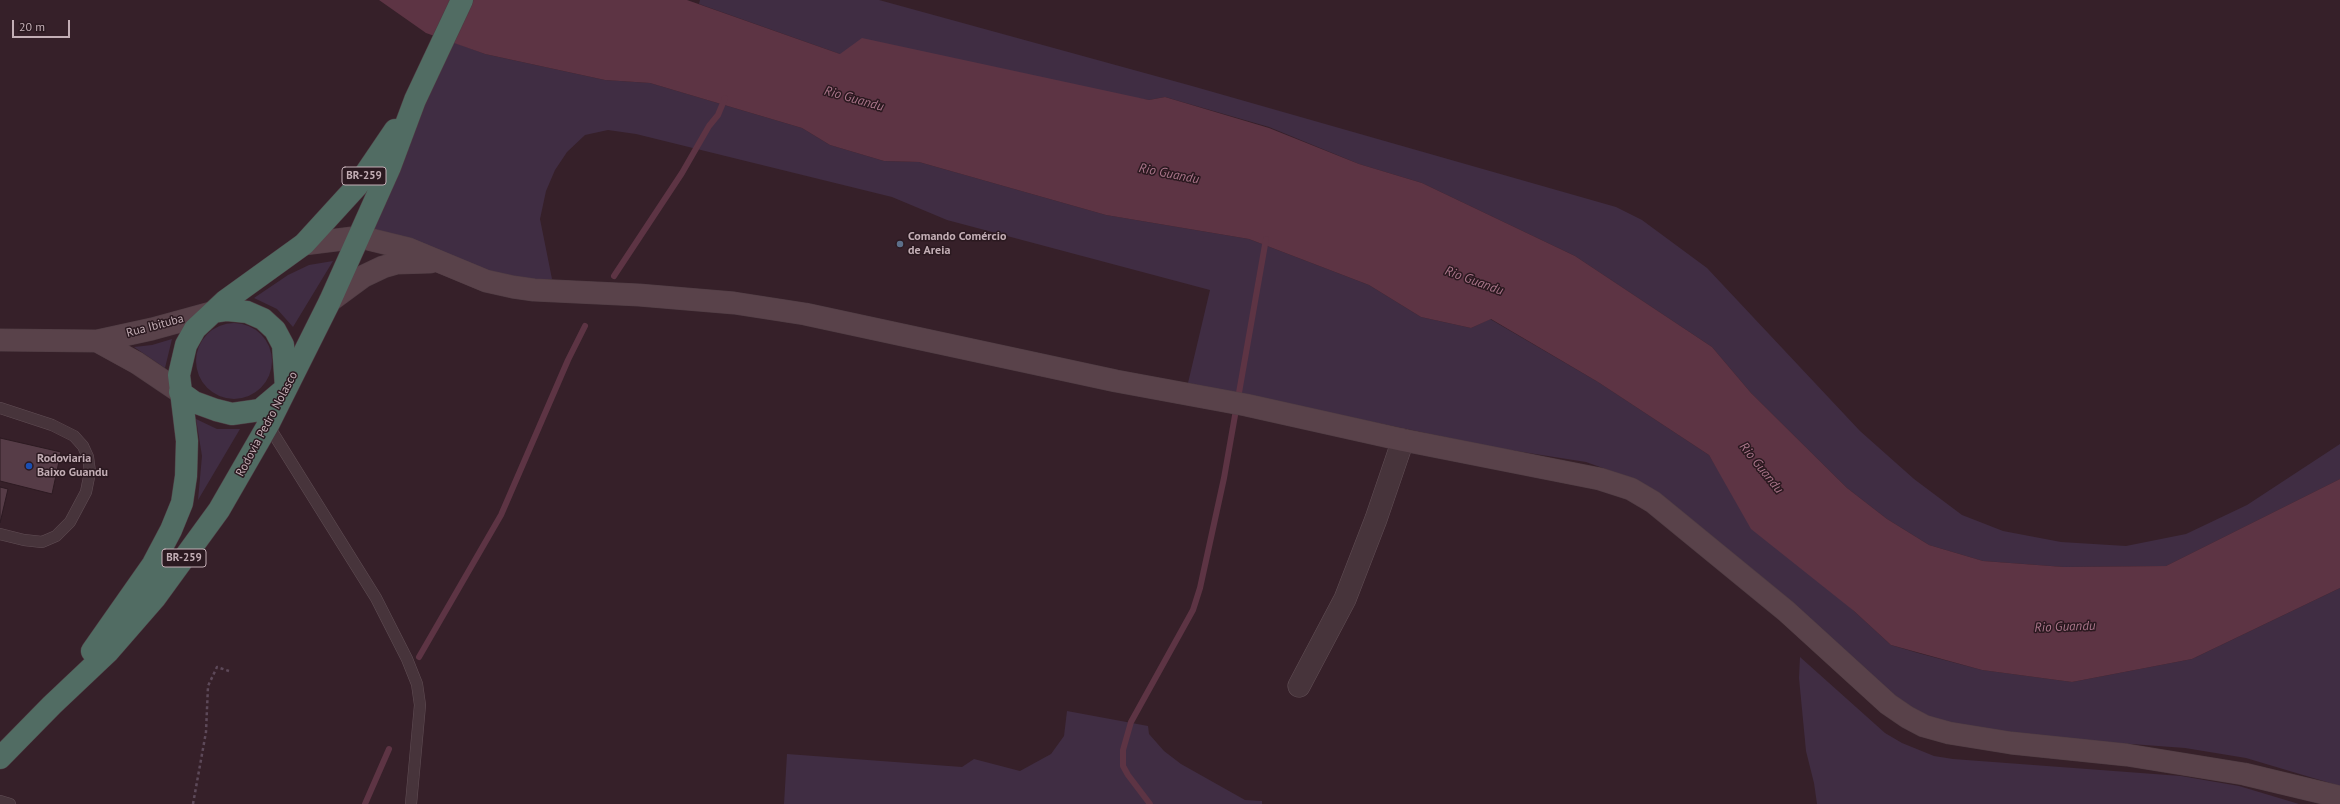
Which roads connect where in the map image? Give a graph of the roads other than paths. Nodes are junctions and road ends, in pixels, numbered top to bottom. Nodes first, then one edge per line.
1 (462, 0) edge
2 (417, 95) junction
3 (360, 237) junction
4 (304, 244) junction
5 (445, 263) junction
6 (330, 301) junction
7 (214, 312) junction
8 (0, 340) edge
9 (96, 341) junction
10 (286, 388) junction
11 (180, 392) junction
12 (0, 408) edge
13 (268, 425) junction
14 (1403, 440) junction
15 (0, 534) edge
16 (1299, 686) dead end
17 (52, 705) junction
18 (0, 758) edge
19 (2340, 797) edge
20 (0, 801) edge
21 (10, 804) edge
22 (412, 804) edge

1 - 2 highway, Rodovia Pedro Nolasco / BR-259
2 - 3 highway, Rodovia Pedro Nolasco / BR-259
2 - 4 highway, Rodovia Pedro Nolasco / BR-259
3 - 4 main road
3 - 5 main road
3 - 6 highway, Rodovia Pedro Nolasco / BR-259
4 - 7 highway, Rodovia Pedro Nolasco / BR-259
5 - 6 main road
5 - 14 main road
6 - 10 highway, Rodovia Pedro Nolasco / BR-259
7 - 9 main road, Rua Ibituba
7 - 10 highway
7 - 11 highway
8 - 9 main road, Rua Ibituba
9 - 11 main road, Rua Ibituba
10 - 11 highway
10 - 13 highway, Rodovia Pedro Nolasco / BR-259
11 - 17 highway, Rodovia Pedro Nolasco / BR-259
12 - 15 lane
13 - 17 highway, Rodovia Pedro Nolasco / BR-259
13 - 22 lane
14 - 16 street
14 - 19 main road
17 - 18 highway, Rodovia Pedro Nolasco / BR-259
20 - 21 lane

